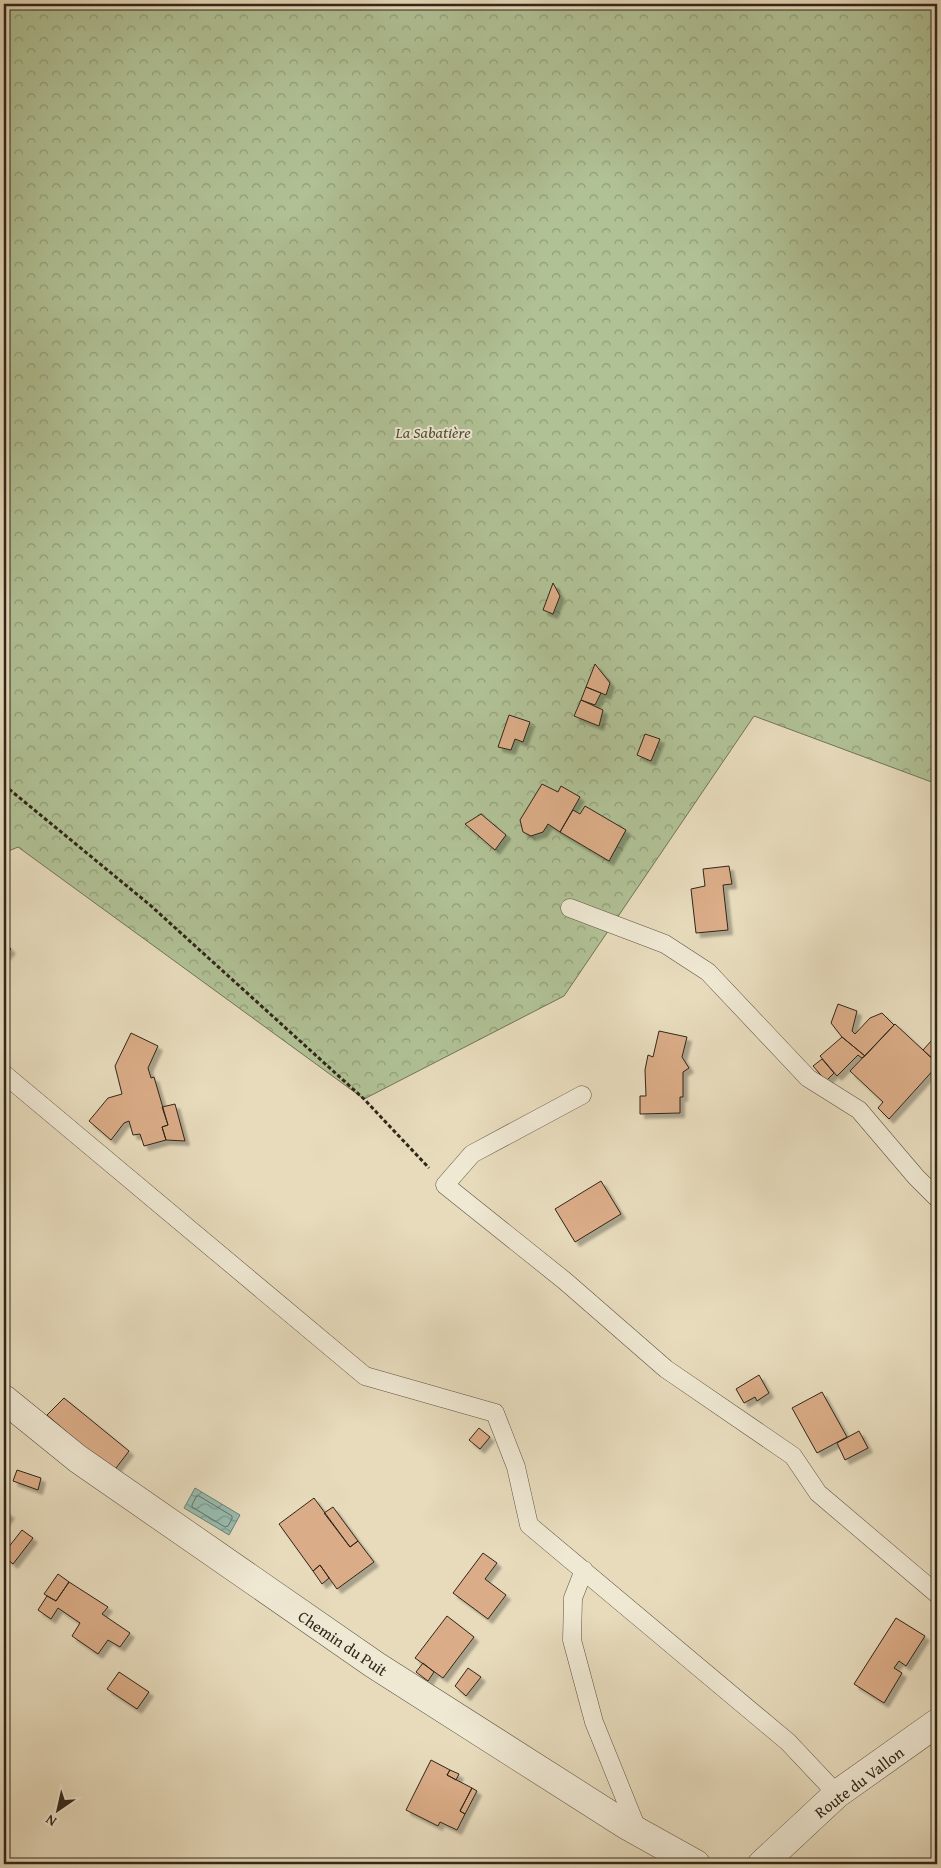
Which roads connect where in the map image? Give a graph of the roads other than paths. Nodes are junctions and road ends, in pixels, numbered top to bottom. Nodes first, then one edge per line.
1 (570, 908) dead end
2 (4, 1074) edge
3 (582, 1095) dead end
4 (937, 1198) edge
5 (4, 1400) edge
6 (584, 1570) junction
7 (937, 1594) edge
8 (937, 1723) edge
9 (837, 1794) junction
10 (638, 1831) junction
11 (696, 1864) edge
12 (762, 1864) edge

1 - 4 lane
2 - 6 lane
3 - 7 lane
5 - 10 street, Chemin du Puit
6 - 9 lane
6 - 10 lane
8 - 9 street, Route du Vallon
9 - 12 street, Route du Vallon
10 - 11 street, Chemin du Puit

